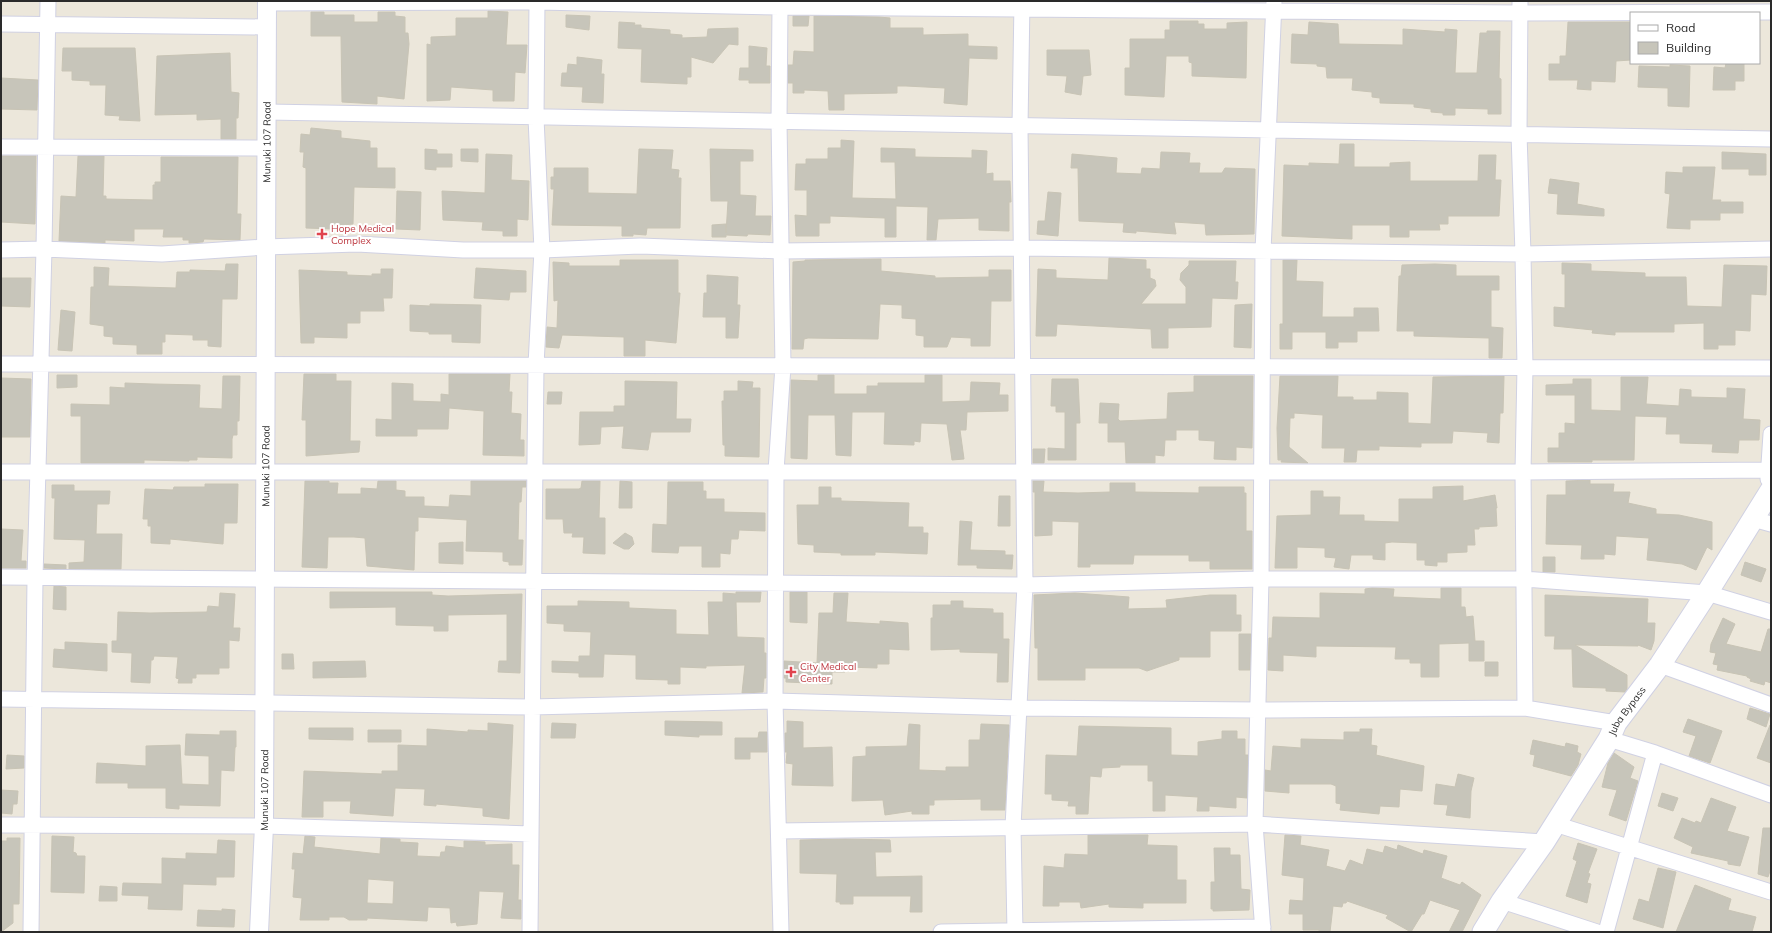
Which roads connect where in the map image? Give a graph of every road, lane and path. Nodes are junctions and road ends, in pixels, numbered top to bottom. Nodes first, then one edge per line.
1 (48, 1) edge
2 (267, 2) edge
3 (537, 2) edge
4 (1022, 5) edge
5 (1274, 6) edge
6 (780, 7) junction
7 (1520, 7) edge
8 (1771, 12) edge
9 (1, 24) edge
10 (46, 25) junction
11 (267, 27) junction
12 (267, 112) junction
13 (536, 118) junction
14 (779, 122) junction
15 (1020, 127) junction
16 (1269, 130) junction
17 (1519, 134) junction
18 (1771, 139) edge
19 (1, 147) edge
20 (45, 147) junction
21 (267, 148) junction
22 (266, 246) junction
23 (1020, 248) junction
24 (44, 249) junction
25 (1, 250) edge
26 (542, 250) junction
27 (1771, 250) edge
28 (781, 251) junction
29 (1263, 251) junction
30 (1523, 254) junction
31 (1, 364) edge
32 (40, 364) junction
33 (266, 364) junction
34 (536, 365) junction
35 (783, 366) junction
36 (1023, 366) junction
37 (1262, 367) junction
38 (1524, 367) junction
39 (1771, 368) edge
40 (1771, 434) edge
41 (1261, 470) junction
42 (1769, 470) junction
43 (776, 471) junction
44 (1025, 471) junction
45 (1, 472) edge
46 (38, 472) junction
47 (265, 472) junction
48 (536, 472) junction
49 (1523, 472) junction
50 (1769, 493) edge
51 (1762, 521) edge
52 (1, 577) edge
53 (34, 578) junction
54 (266, 579) junction
55 (1261, 579) junction
56 (1524, 579) junction
57 (532, 581) junction
58 (776, 583) junction
59 (1025, 585) junction
60 (1707, 593) junction
61 (1771, 612) edge
62 (1660, 665) junction
63 (1, 699) edge
64 (775, 701) junction
65 (264, 703) junction
66 (1771, 705) edge
67 (532, 707) junction
68 (1020, 708) junction
69 (1525, 708) junction
70 (1258, 710) junction
71 (1612, 731) junction
72 (1655, 753) junction
73 (1771, 795) edge
74 (1255, 824) junction
75 (1555, 824) junction
76 (1, 825) edge
77 (31, 826) junction
78 (264, 826) junction
79 (1013, 827) junction
80 (779, 831) junction
81 (530, 834) junction
82 (1544, 842) junction
83 (1629, 847) junction
84 (1771, 892) edge
85 (1502, 901) junction
86 (1263, 929) edge
87 (1015, 931) edge
88 (31, 932) edge
89 (259, 932) edge
90 (526, 932) edge
91 (781, 932) edge
92 (941, 932) edge
93 (1483, 932) edge
94 (1596, 932) edge
95 (1606, 932) edge

1 - 10 street
2 - 3 street
2 - 11 street, Munuki 107 Road
3 - 6 street
3 - 13 street
4 - 5 street
4 - 6 street
4 - 15 street
5 - 7 street
5 - 16 street
6 - 14 street
7 - 8 street
7 - 17 street
9 - 10 street
10 - 11 street
10 - 20 street
11 - 12 street, Munuki 107 Road
12 - 13 street
12 - 21 street, Munuki 107 Road
13 - 14 street
13 - 26 street
14 - 15 street
14 - 28 street
15 - 16 street
15 - 23 street
16 - 17 street
16 - 29 street
17 - 18 street
17 - 30 street
19 - 20 street
20 - 21 street
20 - 24 street
21 - 22 street, Munuki 107 Road
22 - 24 street
22 - 26 street
22 - 33 street, Munuki 107 Road
23 - 28 street
23 - 29 street
23 - 36 street
24 - 25 street
24 - 32 street
26 - 28 street
26 - 34 street
27 - 30 street
28 - 35 street
29 - 30 street
29 - 37 street
30 - 38 street
31 - 32 street
32 - 33 street
32 - 46 street
33 - 34 street
33 - 47 street, Munuki 107 Road
34 - 35 street
34 - 48 street
35 - 36 street
35 - 43 street
36 - 37 street
36 - 44 street
37 - 38 street
37 - 41 street
38 - 39 street
38 - 49 street
40 - 42 street
41 - 44 street
41 - 49 street
41 - 55 street
42 - 49 street
42 - 50 street
43 - 44 street
43 - 48 street
43 - 58 street
44 - 59 street
45 - 46 street
46 - 47 street
46 - 53 street
47 - 48 street
47 - 54 street, Munuki 107 Road
48 - 57 street
49 - 56 street
50 - 51 main road, Juba Bypass
51 - 60 main road, Juba Bypass
52 - 53 street
53 - 54 street
53 - 77 street
54 - 57 street
54 - 65 street, Munuki 107 Road
55 - 56 street
55 - 59 street
55 - 70 street
56 - 60 street
56 - 69 street
57 - 58 street
57 - 67 street
58 - 59 street
58 - 64 street
59 - 68 street
60 - 61 street
60 - 62 main road, Juba Bypass
62 - 66 street
62 - 71 main road, Juba Bypass
63 - 65 street
64 - 67 street
64 - 68 street
64 - 80 street
65 - 67 street
65 - 78 street, Munuki 107 Road
67 - 81 street
68 - 70 street
68 - 79 street
69 - 70 street
69 - 71 street
70 - 74 street
71 - 72 street
71 - 75 main road, Juba Bypass
72 - 73 street
72 - 83 street
74 - 79 street
74 - 82 street
74 - 86 street
75 - 82 main road, Juba Bypass
75 - 83 street
76 - 77 street
77 - 78 street
77 - 88 street
78 - 81 street
78 - 89 street, Munuki 107 Road
79 - 80 street
79 - 87 street
80 - 91 street
81 - 90 street
82 - 85 main road, Juba Bypass
83 - 84 street
83 - 95 street
85 - 93 main road, Juba Bypass
85 - 94 street
86 - 87 street
87 - 92 street

